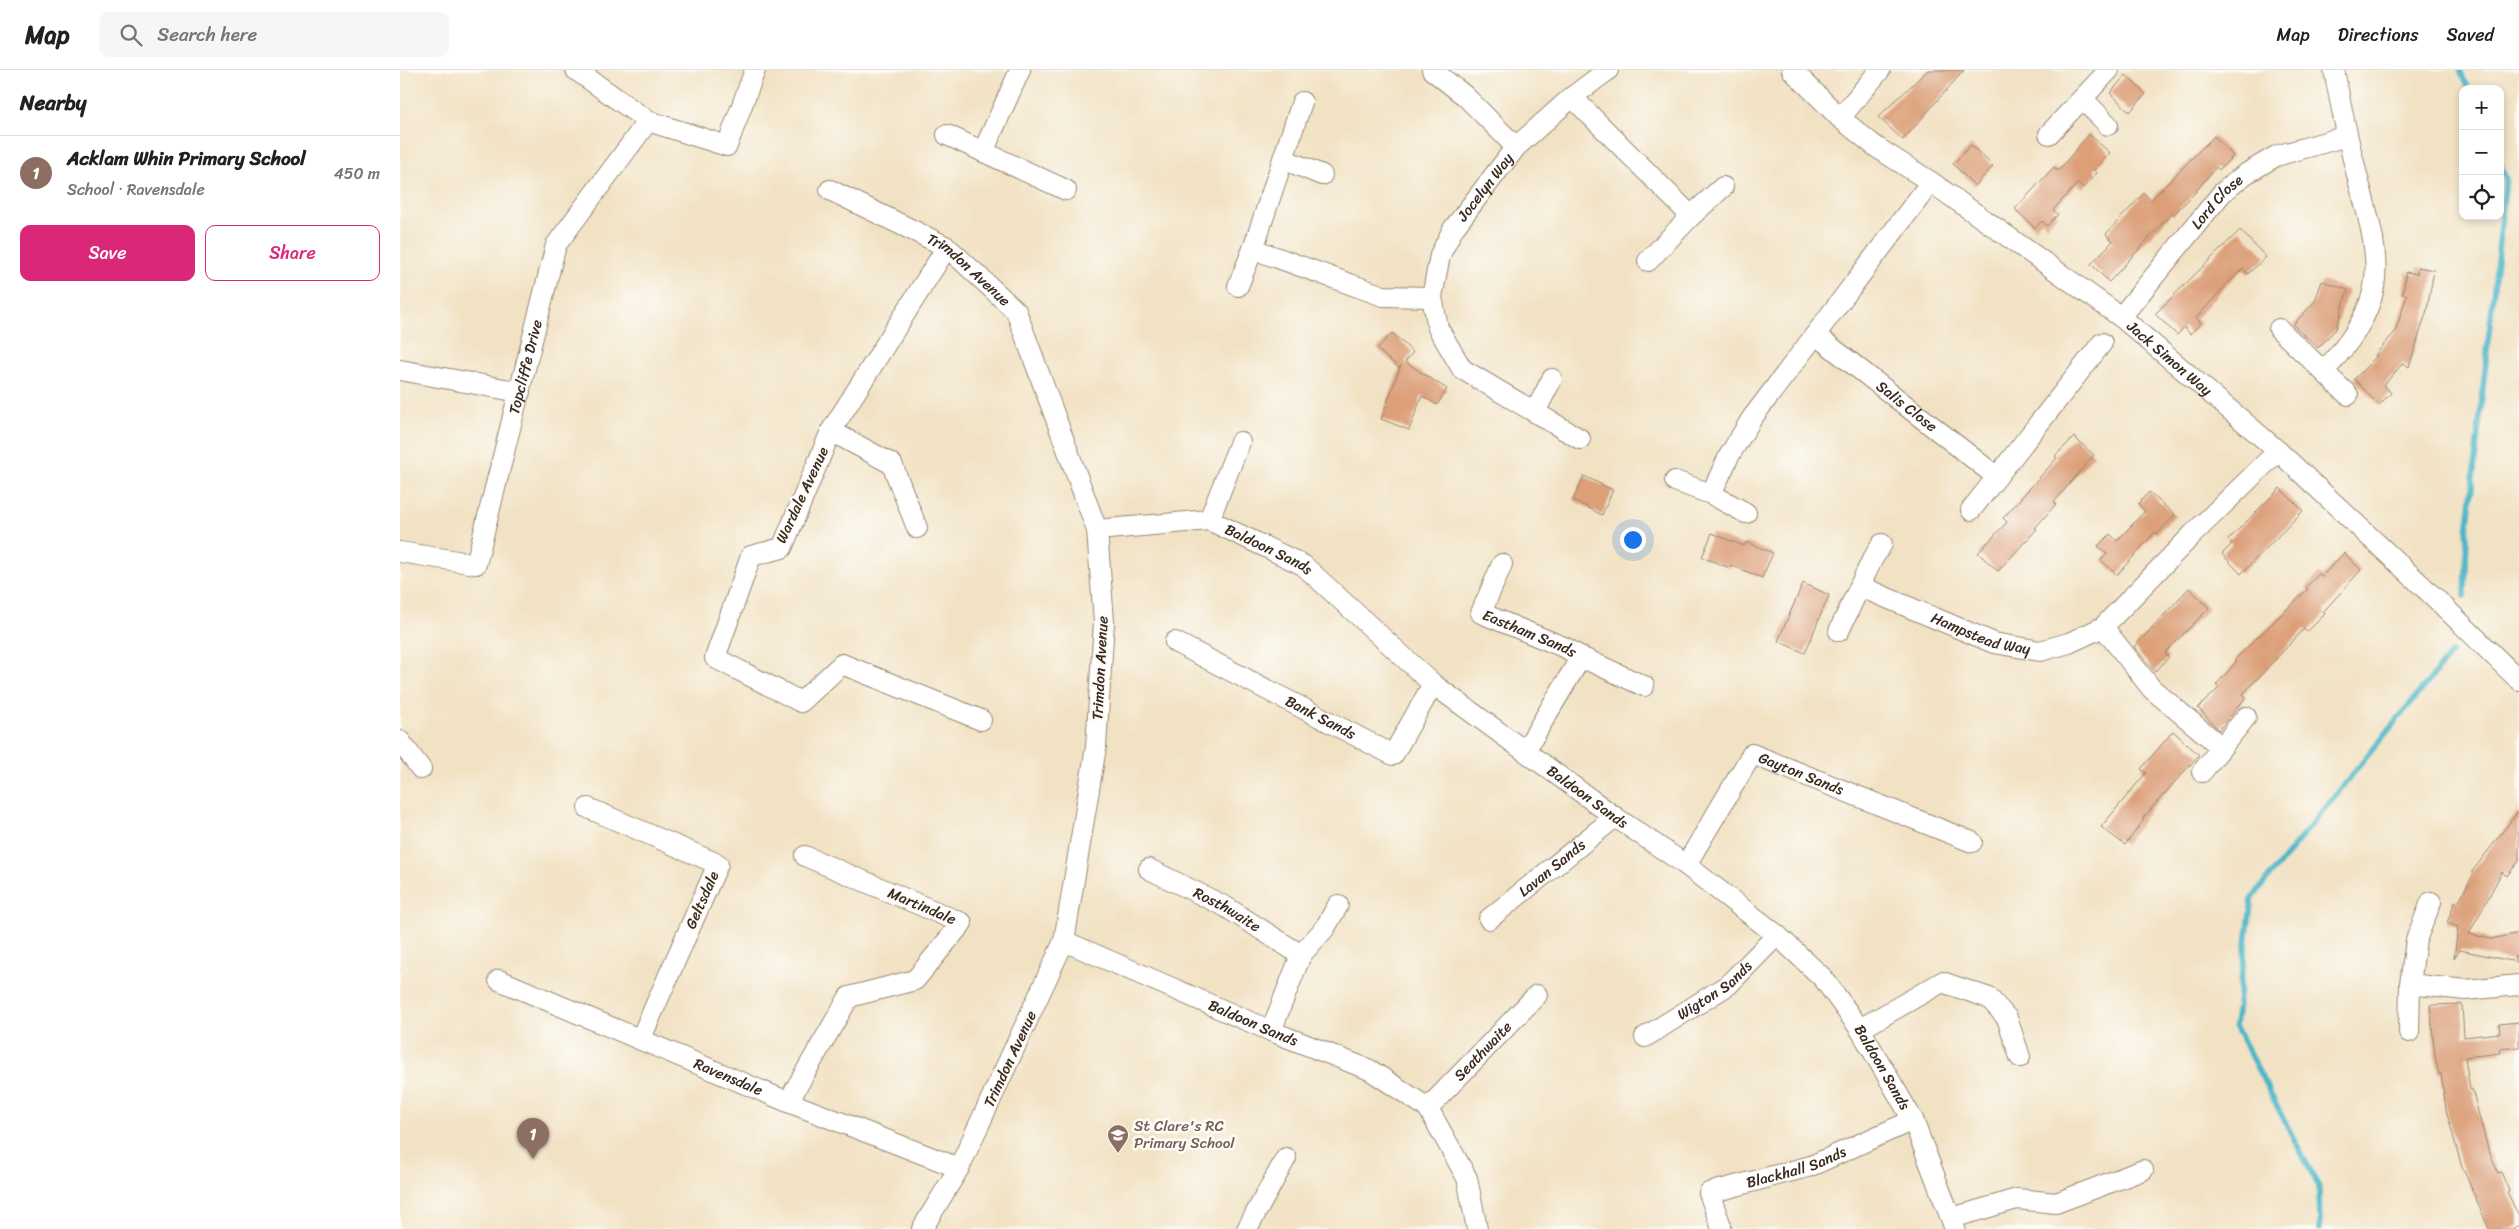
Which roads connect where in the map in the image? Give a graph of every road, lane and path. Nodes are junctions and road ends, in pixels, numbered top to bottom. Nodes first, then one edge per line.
1 (576, 70) edge
2 (755, 70) edge
3 (1020, 70) edge
4 (1432, 70) edge
5 (1608, 70) edge
6 (1792, 70) edge
7 (1880, 70) edge
8 (2109, 70) edge
9 (2334, 70) edge
10 (1572, 97) junction
11 (2083, 99) junction
12 (1302, 102) dead end
13 (1840, 118) junction
14 (648, 121) junction
15 (2108, 125) dead end
16 (2049, 134) dead end
17 (947, 135) dead end
18 (2347, 136) junction
19 (1516, 147) junction
20 (983, 152) junction
21 (1283, 159) junction
22 (1322, 175) dead end
23 (1931, 182) junction
24 (1723, 187) dead end
25 (830, 190) dead end
26 (1066, 190) dead end
27 (1691, 216) junction
28 (947, 247) junction
29 (1253, 250) junction
30 (1648, 262) dead end
31 (1238, 286) dead end
32 (1432, 297) junction
33 (2121, 317) junction
34 (2279, 329) dead end
35 (1817, 336) junction
36 (2102, 343) dead end
37 (400, 370) edge
38 (2324, 371) junction
39 (1552, 379) dead end
40 (520, 392) junction
41 (2348, 395) dead end
42 (1535, 412) junction
43 (831, 431) junction
44 (1580, 439) dead end
45 (1240, 442) dead end
46 (2278, 451) junction
47 (1997, 477) junction
48 (1675, 481) dead end
49 (1711, 494) junction
50 (1972, 510) dead end
51 (1746, 512) dead end
52 (1208, 520) junction
53 (917, 528) dead end
54 (1097, 530) junction
55 (1882, 544) dead end
56 (400, 552) edge
57 (1502, 564) dead end
58 (1861, 587) junction
59 (2103, 627) junction
60 (1839, 631) dead end
61 (1175, 642) dead end
62 (1581, 657) junction
63 (2519, 680) edge
64 (1433, 684) junction
65 (1644, 686) dead end
66 (2246, 716) dead end
67 (981, 720) dead end
68 (400, 741) edge
69 (2222, 748) junction
70 (1525, 751) junction
71 (421, 769) dead end
72 (2202, 772) dead end
73 (588, 808) dead end
74 (1615, 816) junction
75 (1972, 842) dead end
76 (805, 856) dead end
77 (1686, 865) junction
78 (1149, 870) dead end
79 (2431, 902) dead end
80 (1338, 905) dead end
81 (1489, 918) dead end
82 (1777, 936) junction
83 (1064, 941) junction
84 (1301, 955) junction
85 (499, 980) dead end
86 (2410, 984) junction
87 (2519, 985) edge
88 (1537, 995) dead end
89 (1860, 1029) junction
90 (1271, 1031) junction
91 (2409, 1032) dead end
92 (1645, 1037) dead end
93 (640, 1038) junction
94 (2020, 1057) dead end
95 (788, 1102) junction
96 (1428, 1108) junction
97 (1913, 1120) junction
98 (1286, 1158) dead end
99 (959, 1168) junction
100 (2143, 1170) dead end
101 (1953, 1223) edge
102 (1721, 1226) dead end
103 (922, 1229) edge
104 (1247, 1229) edge
105 (1477, 1229) edge

1 - 14 street
2 - 14 street
3 - 20 street
4 - 19 street
5 - 10 street, Jocelyn Way
6 - 13 street, Jack Simon Way
7 - 13 street
8 - 11 street
9 - 18 street
10 - 19 street, Jocelyn Way
10 - 27 street
11 - 15 street
11 - 16 street
12 - 21 street
13 - 23 street, Jack Simon Way
14 - 40 street, Topcliffe Drive
17 - 20 street
18 - 33 street, Lord Close
18 - 38 street
19 - 32 street, Jocelyn Way
20 - 26 street
21 - 22 street
21 - 29 street
23 - 33 street, Jack Simon Way
23 - 35 street
24 - 27 street
25 - 28 street, Trimdon Avenue
27 - 30 street
28 - 43 street, Wardale Avenue
28 - 54 street, Trimdon Avenue
29 - 31 street
29 - 32 street
32 - 42 street, Jocelyn Way
33 - 46 street, Jack Simon Way
34 - 38 street
35 - 47 street, Salis Close
35 - 49 street
36 - 47 street
37 - 40 street
38 - 41 street
39 - 42 street
40 - 56 street, Topcliffe Drive
42 - 44 street, Jocelyn Way
43 - 53 street
43 - 67 street, Wardale Avenue
45 - 52 street
46 - 59 street, Hampstead Way
46 - 63 street, Jack Simon Way
47 - 50 street
48 - 49 street
49 - 51 street
52 - 54 street, Baldoon Sands
52 - 64 street, Baldoon Sands
54 - 83 street, Trimdon Avenue
55 - 58 street
57 - 62 street, Eastham Sands
58 - 59 street, Hampstead Way
58 - 60 street
59 - 69 street
61 - 64 street, Bank Sands
62 - 65 street
62 - 70 street, Eastham Sands
64 - 70 street, Baldoon Sands
66 - 69 street
68 - 71 street
69 - 72 street
70 - 74 street, Baldoon Sands
73 - 93 street, Geltsdale
74 - 77 street, Baldoon Sands
74 - 81 street, Lavan Sands
75 - 77 street, Gayton Sands
76 - 95 street, Martindale
77 - 82 street, Baldoon Sands
78 - 84 street, Rosthwaite
79 - 86 street
80 - 84 street
82 - 89 street, Baldoon Sands
82 - 92 street, Wigton Sands
83 - 90 street, Baldoon Sands
83 - 99 street, Trimdon Avenue
84 - 90 street
85 - 93 street, Ravensdale
86 - 87 street
86 - 91 street
88 - 96 street, Seathwaite
89 - 94 street
89 - 97 street, Baldoon Sands
90 - 96 street, Baldoon Sands
93 - 95 street, Ravensdale
95 - 99 street, Ravensdale
96 - 105 street, Baldoon Sands
97 - 101 street, Baldoon Sands
97 - 102 street, Blackhall Sands
98 - 104 street
99 - 103 street, Trimdon Avenue
100 - 101 street

